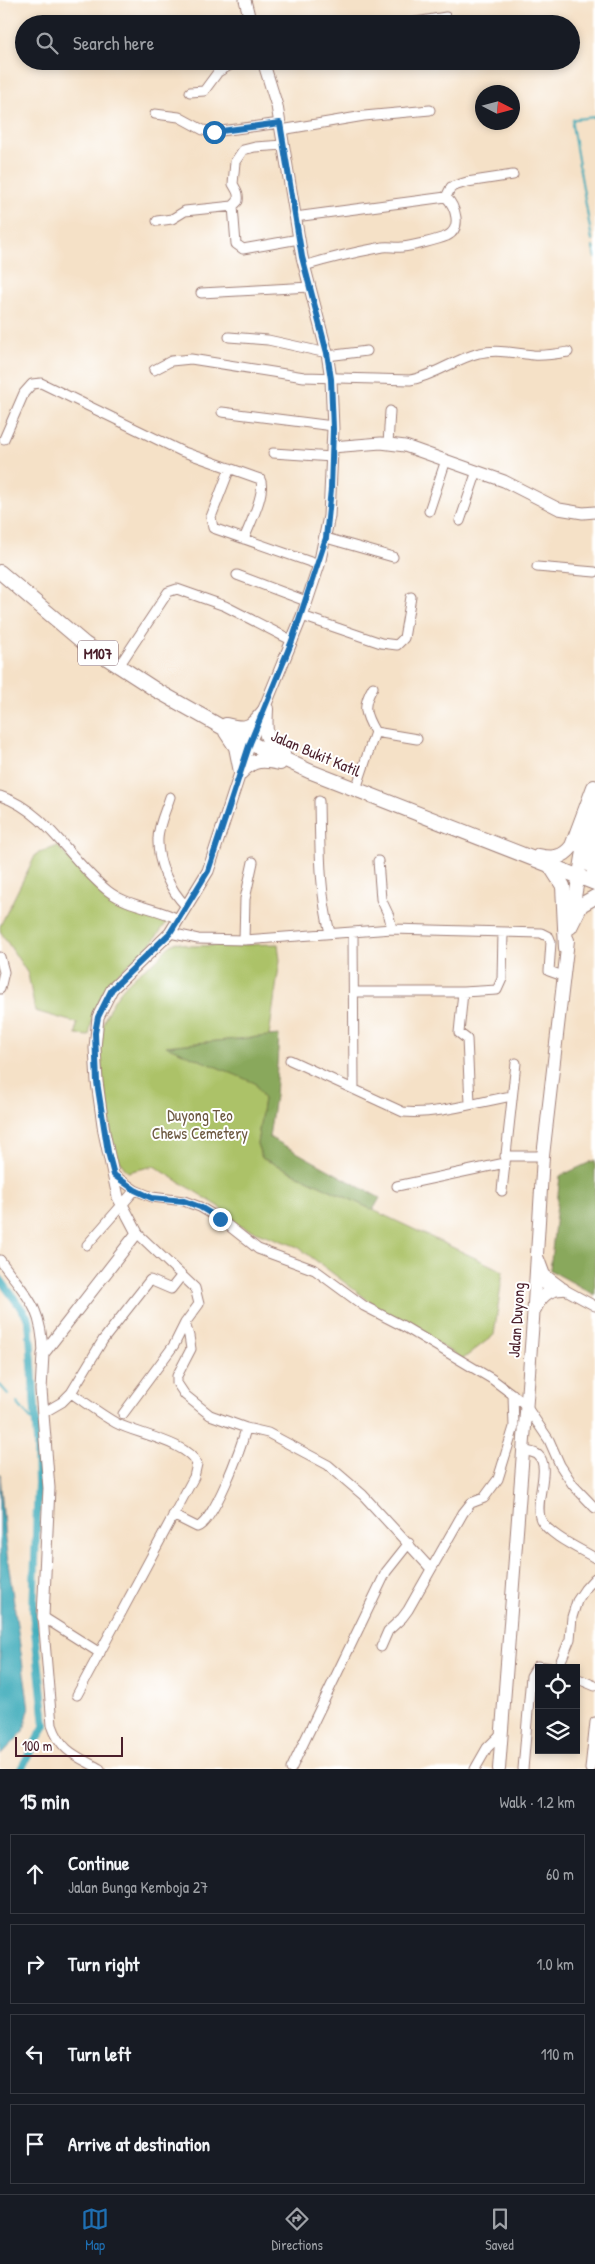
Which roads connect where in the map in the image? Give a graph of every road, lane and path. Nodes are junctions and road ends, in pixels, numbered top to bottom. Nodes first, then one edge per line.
1 (245, 0) edge
2 (249, 15) edge
3 (221, 70) edge
4 (267, 70) edge
5 (190, 92) dead end
6 (430, 110) dead end
7 (155, 114) dead end
8 (280, 127) junction
9 (284, 145) junction
10 (513, 175) dead end
11 (446, 196) junction
12 (233, 206) junction
13 (295, 217) junction
14 (157, 221) dead end
15 (299, 239) junction
16 (304, 266) junction
17 (310, 287) junction
18 (201, 293) dead end
19 (229, 337) dead end
20 (367, 350) dead end
21 (568, 352) dead end
22 (327, 354) junction
23 (154, 370) dead end
24 (331, 379) junction
25 (390, 411) dead end
26 (222, 412) dead end
27 (333, 426) junction
28 (4, 439) dead end
29 (388, 444) junction
30 (332, 452) junction
31 (273, 453) dead end
32 (446, 460) junction
33 (230, 468) junction
34 (477, 471) junction
35 (430, 511) dead end
36 (595, 512) edge
37 (460, 521) dead end
38 (326, 538) junction
39 (244, 539) junction
40 (393, 557) dead end
41 (319, 565) junction
42 (537, 567) dead end
43 (0, 572) edge
44 (595, 572) edge
45 (236, 575) dead end
46 (411, 597) dead end
47 (306, 601) junction
48 (302, 616) junction
49 (292, 641) junction
50 (120, 666) junction
51 (373, 687) dead end
52 (266, 709) junction
53 (206, 719) junction
54 (220, 727) junction
55 (375, 732) junction
56 (417, 739) dead end
57 (250, 743) junction
58 (309, 771) junction
59 (241, 772) junction
60 (595, 785) edge
61 (356, 789) junction
62 (0, 796) edge
63 (170, 797) dead end
64 (319, 800) dead end
65 (514, 850) junction
66 (378, 861) dead end
67 (253, 862) dead end
68 (549, 864) junction
69 (595, 872) edge
70 (578, 875) junction
71 (595, 883) edge
72 (595, 897) edge
73 (186, 906) junction
74 (178, 919) junction
75 (570, 927) junction
76 (392, 929) junction
77 (353, 932) junction
78 (503, 932) junction
79 (170, 933) junction
80 (330, 933) junction
81 (244, 940) junction
82 (566, 948) junction
83 (0, 957) edge
84 (563, 976) junction
85 (0, 989) edge
86 (354, 992) junction
87 (463, 992) junction
88 (290, 1060) dead end
89 (516, 1063) dead end
90 (354, 1089) junction
91 (512, 1096) junction
92 (470, 1103) junction
93 (543, 1156) junction
94 (505, 1160) junction
95 (114, 1175) junction
96 (397, 1186) dead end
97 (135, 1190) junction
98 (502, 1191) dead end
99 (123, 1206) junction
100 (137, 1233) junction
101 (87, 1245) dead end
102 (537, 1254) junction
103 (0, 1260) edge
104 (182, 1275) junction
105 (535, 1283) junction
106 (562, 1288) junction
107 (595, 1306) edge
108 (533, 1320) junction
109 (185, 1323) junction
110 (43, 1354) junction
111 (71, 1393) junction
112 (512, 1394) junction
113 (526, 1406) junction
114 (43, 1413) junction
115 (123, 1414) dead end
116 (246, 1428) junction
117 (523, 1450) junction
118 (595, 1508) edge
119 (173, 1515) junction
120 (408, 1543) junction
121 (595, 1558) edge
122 (431, 1569) junction
123 (595, 1578) edge
124 (43, 1617) junction
125 (381, 1648) dead end
126 (100, 1653) junction
127 (560, 1664) edge
128 (535, 1669) edge
129 (580, 1680) edge
130 (595, 1686) edge
131 (77, 1695) dead end
132 (595, 1722) edge
133 (502, 1733) junction
134 (100, 1769) edge
135 (291, 1769) edge
136 (475, 1769) edge
137 (499, 1769) edge
138 (523, 1769) edge
139 (590, 1769) edge

1 - 2 street
3 - 5 street
4 - 8 street
6 - 8 street
7 - 8 street
8 - 9 street
9 - 12 street
9 - 13 street
10 - 11 street
11 - 13 street
11 - 16 street
12 - 14 street
12 - 15 street
13 - 15 street
15 - 16 street
16 - 17 street
17 - 18 street
17 - 22 street
19 - 22 street
20 - 22 street
21 - 24 street
22 - 24 street
23 - 24 street
24 - 27 street
25 - 29 street
26 - 27 street
27 - 30 street
28 - 33 street
29 - 30 street
29 - 32 street
30 - 31 street
30 - 38 street
32 - 34 street
32 - 35 street
33 - 39 street
33 - 39 street
34 - 36 street
34 - 37 street
38 - 40 street
38 - 41 street
39 - 41 street
41 - 47 street
42 - 44 street
43 - 50 main road, Jalan Bukit Katil / M107
45 - 47 street
46 - 48 street
47 - 48 street
48 - 49 street
49 - 50 street
49 - 52 street
50 - 53 main road, Jalan Bukit Katil / M107
51 - 55 street
52 - 53 main road
52 - 57 street
52 - 58 main road
53 - 54 main road, Jalan Bukit Katil / M107
54 - 57 main road, Jalan Bukit Katil / M107
54 - 59 main road
55 - 56 street
55 - 61 street
57 - 58 main road, Jalan Bukit Katil / M107
57 - 59 street
58 - 59 main road
58 - 61 main road, Jalan Bukit Katil / M107
59 - 73 street
60 - 65 main road
60 - 69 main road
60 - 70 main road, Jalan Duyong
61 - 65 main road, Jalan Bukit Katil / M107
62 - 74 street
63 - 73 street
64 - 80 street
65 - 68 main road, Jalan Bukit Katil / M107
66 - 76 street
67 - 81 street
68 - 70 main road, Jalan Bukit Katil / M107
68 - 82 main road
70 - 71 main road, Jalan Bukit Katil / M107
70 - 75 main road, Jalan Duyong
72 - 75 main road
73 - 74 street
74 - 79 street
75 - 82 main road, Jalan Duyong
76 - 77 street
76 - 78 street
77 - 80 street
77 - 86 street
78 - 84 street
78 - 87 street
79 - 81 street
79 - 95 street
80 - 81 street
82 - 84 main road, Jalan Duyong
83 - 85 street
84 - 93 main road, Jalan Duyong
86 - 87 street
86 - 90 street
87 - 92 street
88 - 90 street
89 - 91 street
90 - 92 street
91 - 92 street
91 - 94 street
93 - 94 street
93 - 102 main road, Jalan Duyong
94 - 96 street
94 - 98 street
95 - 97 street
95 - 99 street
97 - 99 street
97 - 112 street
99 - 100 street
99 - 101 street
100 - 104 street
100 - 110 street
102 - 105 main road, Jalan Duyong
102 - 106 main road
103 - 110 street
104 - 109 street
104 - 111 street
105 - 106 street
105 - 108 main road, Jalan Duyong
106 - 107 street
106 - 108 main road
108 - 113 main road, Jalan Duyong
109 - 115 street
109 - 116 street
110 - 114 street
111 - 114 street
111 - 119 street
112 - 113 street
112 - 122 street
113 - 117 main road, Jalan Duyong
113 - 118 street
114 - 124 street
116 - 119 street
116 - 120 street
117 - 121 street
117 - 133 main road, Jalan Duyong
119 - 126 street
120 - 122 street
120 - 135 street
122 - 125 street
123 - 127 street
124 - 126 street
124 - 134 street
126 - 131 street
128 - 138 street
129 - 130 street
132 - 139 street
133 - 136 street
133 - 137 main road, Jalan Duyong

